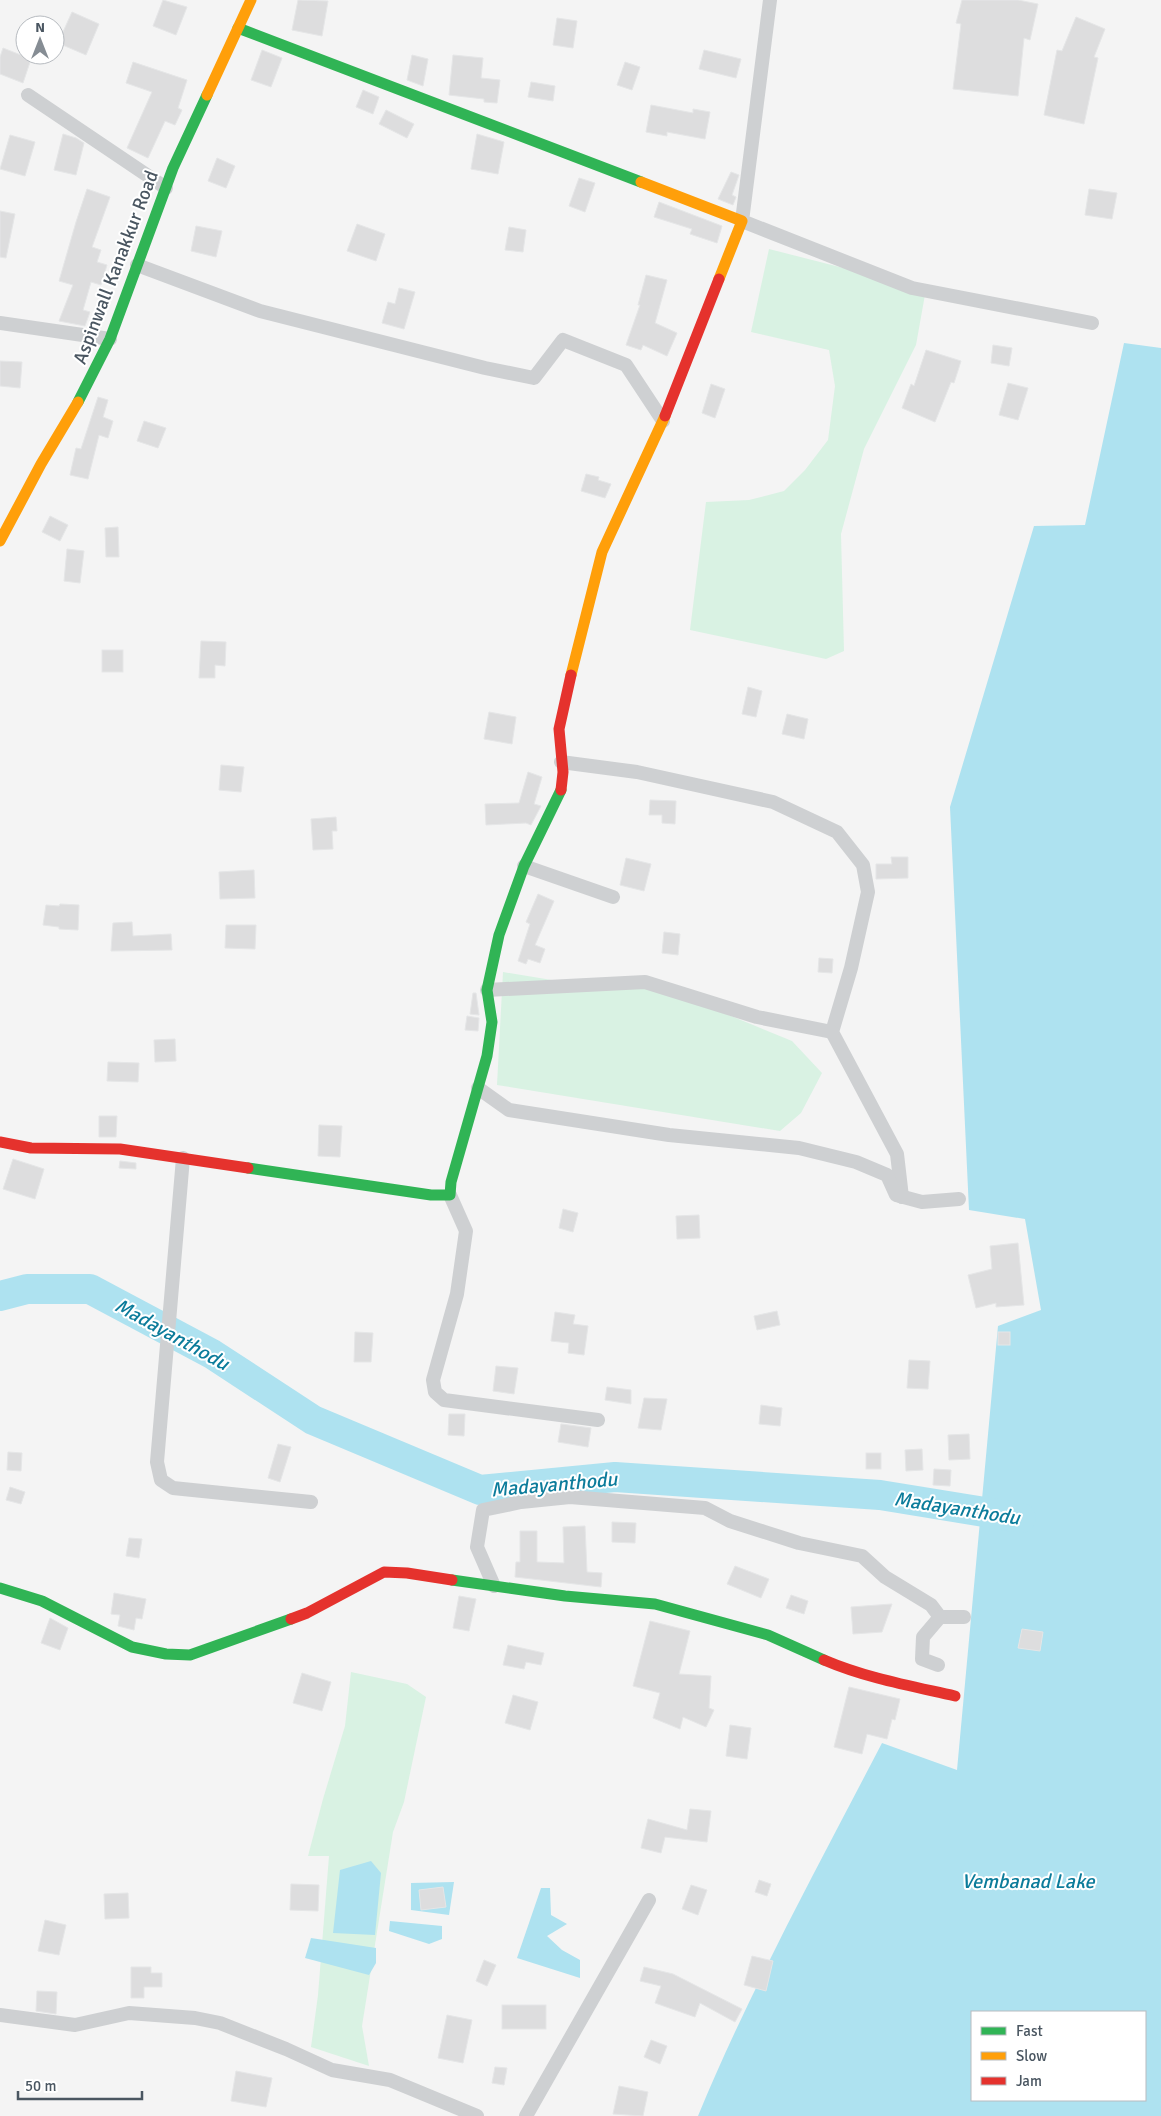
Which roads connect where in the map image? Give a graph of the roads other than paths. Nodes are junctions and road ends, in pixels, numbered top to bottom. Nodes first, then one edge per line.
1 (251, 0) edge
2 (770, 0) edge
3 (238, 28) junction
4 (28, 94) dead end
5 (166, 188) junction
6 (742, 221) junction
7 (137, 265) junction
8 (0, 322) edge
9 (1092, 323) dead end
10 (110, 340) junction
11 (663, 421) junction
12 (0, 541) edge
13 (562, 762) junction
14 (524, 866) junction
15 (613, 897) dead end
16 (487, 990) junction
17 (832, 1032) junction
18 (478, 1088) junction
19 (0, 1142) edge
20 (183, 1158) junction
21 (450, 1195) junction
22 (902, 1197) junction
23 (959, 1199) dead end
24 (598, 1420) dead end
25 (311, 1502) dead end
26 (494, 1586) junction
27 (0, 1588) edge
28 (940, 1617) junction
29 (964, 1617) dead end
30 (938, 1665) dead end
31 (955, 1696) dead end
32 (649, 1900) dead end
33 (0, 2014) edge
34 (477, 2116) edge
35 (526, 2116) edge

1 - 3 street, Aspinwall Kanakkur Road
2 - 6 street
3 - 5 street, Aspinwall Kanakkur Road
3 - 6 street
4 - 5 street
5 - 7 street, Aspinwall Kanakkur Road
6 - 9 street
6 - 11 street
7 - 10 street, Aspinwall Kanakkur Road
7 - 11 street
8 - 10 street
10 - 12 street, Aspinwall Kanakkur Road
11 - 13 street
13 - 14 street
13 - 17 street
14 - 15 street
14 - 16 street
16 - 17 street
16 - 18 street
17 - 22 street
18 - 21 street
18 - 22 street
19 - 20 street
20 - 21 street
20 - 25 street
21 - 24 street
22 - 23 street
26 - 27 street
26 - 28 street
26 - 31 street
28 - 29 street
28 - 30 street
32 - 35 street
33 - 34 street

